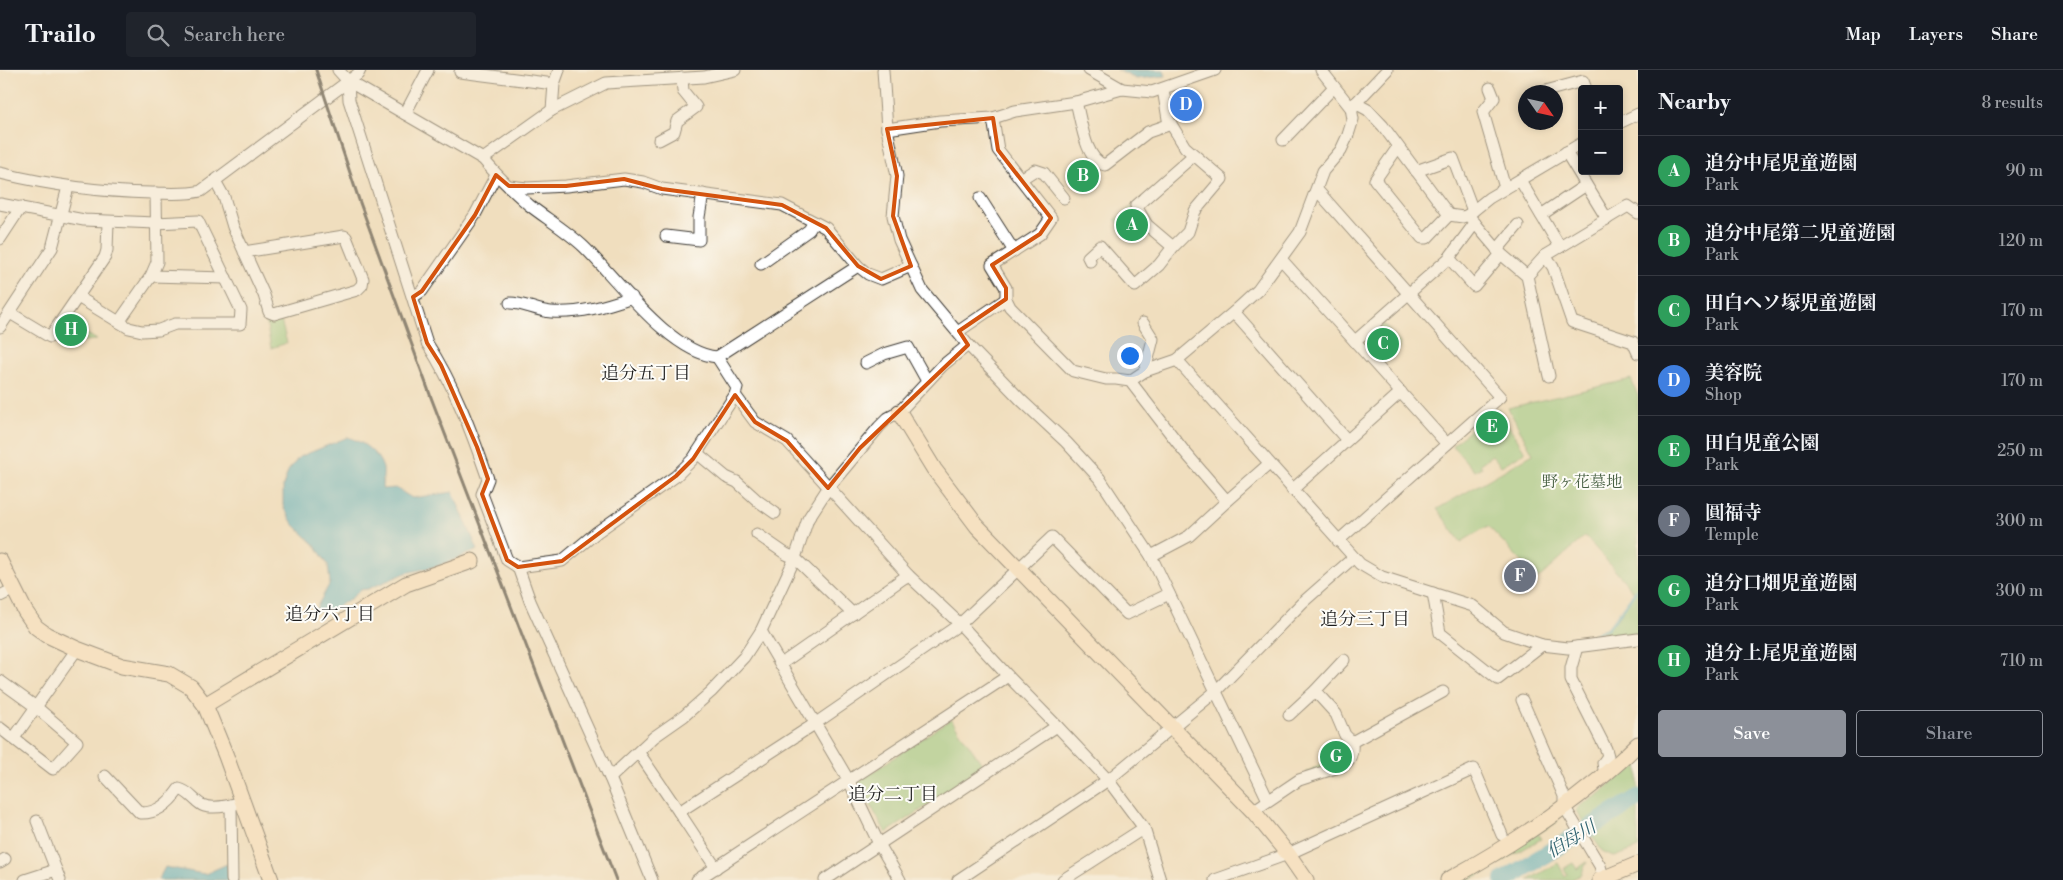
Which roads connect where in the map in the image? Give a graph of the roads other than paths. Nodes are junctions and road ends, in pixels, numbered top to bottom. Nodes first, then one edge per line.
1 (338, 70) edge
2 (360, 70) edge
3 (428, 70) edge
4 (559, 70) edge
5 (735, 70) edge
6 (883, 70) edge
7 (1089, 70) edge
8 (1215, 70) edge
9 (1321, 70) edge
10 (1387, 70) edge
11 (460, 72) dead end
12 (704, 73) edge
13 (511, 74) edge
14 (682, 78) junction
15 (348, 81) junction
16 (554, 84) junction
17 (1584, 85) edge
18 (1563, 86) edge
19 (1334, 87) junction
20 (1490, 88) dead end
21 (1122, 89) junction
22 (1163, 89) junction
23 (1076, 102) junction
24 (1353, 106) junction
25 (552, 110) junction
26 (405, 114) junction
27 (1638, 114) edge
28 (993, 118) junction
29 (1623, 121) edge
30 (1171, 124) junction
31 (887, 129) junction
32 (659, 140) dead end
33 (1283, 140) dead end
34 (1578, 145) edge
35 (1398, 147) junction
36 (1566, 152) junction
37 (1194, 155) junction
38 (483, 159) junction
39 (1416, 171) junction
40 (0, 173) edge
41 (496, 175) junction
42 (1021, 179) junction
43 (1520, 180) junction
44 (215, 181) junction
45 (1586, 185) junction
46 (509, 186) junction
47 (68, 187) junction
48 (1505, 188) junction
49 (1317, 190) junction
50 (156, 193) junction
51 (703, 194) junction
52 (980, 198) dead end
53 (1064, 198) dead end
54 (0, 204) edge
55 (21, 207) junction
56 (1638, 213) edge
57 (61, 215) junction
58 (1449, 215) junction
59 (1541, 215) junction
60 (1472, 216) junction
61 (1607, 219) junction
62 (108, 222) junction
63 (814, 222) junction
64 (155, 223) junction
65 (1518, 226) dead end
66 (666, 236) dead end
67 (0, 239) edge
68 (1173, 247) junction
69 (1560, 247) junction
70 (1014, 251) junction
71 (244, 252) junction
72 (1499, 252) junction
73 (1545, 256) junction
74 (1449, 258) junction
75 (1281, 259) junction
76 (1090, 261) dead end
77 (761, 264) dead end
78 (858, 266) junction
79 (911, 266) junction
80 (151, 276) junction
81 (1527, 276) junction
82 (226, 278) junction
83 (1409, 294) junction
84 (78, 297) junction
85 (413, 297) junction
86 (632, 298) junction
87 (1006, 299) junction
88 (510, 303) dead end
89 (1234, 312) junction
90 (10, 313) junction
91 (119, 322) junction
92 (1143, 323) dead end
93 (0, 328) edge
94 (958, 331) junction
95 (1355, 341) junction
96 (968, 345) junction
97 (1638, 353) edge
98 (717, 357) junction
99 (1177, 360) junction
100 (866, 363) dead end
101 (1145, 371) junction
102 (1549, 376) dead end
103 (927, 381) junction
104 (1130, 381) junction
105 (1401, 392) junction
106 (735, 395) junction
107 (899, 412) junction
108 (1347, 440) junction
109 (1447, 444) junction
110 (697, 453) junction
111 (1269, 464) junction
112 (828, 488) junction
113 (1292, 490) junction
114 (1226, 501) junction
115 (775, 513) dead end
116 (757, 534) dead end
117 (1338, 541) junction
118 (1151, 556) junction
119 (795, 558) junction
120 (1353, 558) junction
121 (0, 561) edge
122 (472, 561) dead end
123 (518, 567) junction
124 (1019, 569) junction
125 (908, 574) junction
126 (14, 589) junction
127 (1433, 593) junction
128 (1169, 594) junction
129 (0, 596) edge
130 (853, 614) junction
131 (960, 624) junction
132 (761, 631) junction
133 (1638, 639) edge
134 (1542, 645) junction
135 (1578, 647) junction
136 (77, 649) junction
137 (1344, 660) dead end
138 (781, 664) junction
139 (1008, 676) junction
140 (0, 681) edge
141 (1315, 691) junction
142 (1215, 692) junction
143 (1443, 692) dead end
144 (1522, 700) dead end
145 (205, 705) junction
146 (36, 707) junction
147 (1289, 715) dead end
148 (816, 723) junction
149 (1057, 726) junction
150 (1172, 726) junction
151 (0, 728) edge
152 (14, 738) junction
153 (1352, 742) junction
154 (1638, 744) edge
155 (640, 753) junction
156 (1605, 775) junction
157 (105, 776) dead end
158 (610, 778) junction
159 (1108, 780) junction
160 (848, 781) junction
161 (1268, 800) junction
162 (237, 804) junction
163 (1253, 811) junction
164 (1567, 811) junction
165 (679, 812) junction
166 (37, 821) dead end
167 (1144, 828) junction
168 (1502, 835) dead end
169 (879, 844) junction
170 (1288, 854) junction
171 (1638, 864) edge
172 (716, 868) junction
173 (58, 875) edge
174 (25, 880) edge
175 (232, 880) edge
176 (271, 880) edge
177 (652, 880) edge
178 (697, 880) edge
179 (825, 880) edge
180 (900, 880) edge
181 (958, 880) edge
182 (1063, 880) edge
183 (1160, 880) edge
184 (1215, 880) edge
185 (1306, 880) edge
186 (1448, 880) edge
187 (1603, 880) edge

1 - 15 street
2 - 15 street
3 - 26 street
4 - 16 street
5 - 12 street
6 - 31 street
7 - 21 street
8 - 22 street
9 - 19 street
10 - 24 street
11 - 13 street
12 - 14 street
13 - 16 street
14 - 25 street
14 - 32 street
15 - 26 street
15 - 44 street
15 - 85 street
16 - 25 street
17 - 18 street
19 - 24 street
19 - 33 street
20 - 48 street
21 - 22 street
21 - 23 street
22 - 30 street
23 - 28 street
23 - 30 street
24 - 35 street
24 - 49 street
25 - 38 street
26 - 38 street
27 - 29 street
28 - 31 street
28 - 42 street
30 - 37 street
31 - 79 street
34 - 36 street
35 - 39 street
35 - 58 street
36 - 43 street
36 - 45 street
37 - 68 street
37 - 68 street
38 - 41 street
39 - 58 street
39 - 60 street
40 - 47 street
41 - 46 street
41 - 85 street
42 - 53 street
42 - 70 street
43 - 48 street
43 - 59 street
44 - 50 street
44 - 71 street
45 - 59 street
45 - 61 street
46 - 51 street
46 - 86 street
47 - 50 street
47 - 57 street
48 - 60 street
49 - 75 street
49 - 83 street
50 - 64 street
51 - 63 street
51 - 66 street
52 - 70 street
54 - 55 street
55 - 57 street
55 - 67 street
56 - 61 street
57 - 62 street
57 - 90 street
58 - 60 street
59 - 69 street
60 - 72 street
60 - 74 street
61 - 69 street
62 - 64 street
62 - 84 street
63 - 77 street
63 - 78 street
64 - 80 street
64 - 82 street
65 - 72 street
68 - 76 street
69 - 73 street
70 - 87 street
71 - 71 street
72 - 74 street
72 - 81 street
73 - 81 street
73 - 97 street
74 - 83 street
75 - 89 street
75 - 95 street
78 - 79 street
78 - 98 street
79 - 94 street
80 - 82 street
80 - 91 street
81 - 102 street
82 - 91 street
83 - 95 street
83 - 109 street
84 - 90 street
84 - 91 street
85 - 123 street
86 - 88 street
86 - 98 street
87 - 94 street
87 - 104 street
89 - 99 street
89 - 108 street
90 - 93 street
92 - 101 street
94 - 96 street
95 - 105 street
96 - 103 street
96 - 118 street
98 - 106 street
99 - 101 street
99 - 111 street
100 - 103 street
101 - 104 street
103 - 107 street
104 - 114 street
105 - 108 street
105 - 109 street
106 - 110 street
106 - 112 street
107 - 112 street
107 - 124 street
108 - 113 street
109 - 117 street
110 - 115 street
110 - 123 street
111 - 113 street
111 - 114 street
112 - 119 street
112 - 125 street
113 - 117 street
114 - 118 street
116 - 119 street
117 - 120 street
118 - 128 street
119 - 130 street
119 - 132 street
120 - 127 street
120 - 142 street
121 - 126 street
122 - 145 street
123 - 158 street
124 - 128 street
124 - 131 street
124 - 150 street
125 - 130 street
125 - 131 street
126 - 129 street
126 - 136 street
127 - 134 street
127 - 134 street
128 - 142 street
130 - 138 street
131 - 139 street
131 - 148 street
132 - 138 street
132 - 155 street
133 - 135 street
134 - 135 street
135 - 156 street
136 - 145 street
136 - 146 street
137 - 141 street
138 - 148 street
139 - 149 street
139 - 160 street
140 - 146 street
141 - 147 street
141 - 153 street
142 - 150 street
142 - 161 street
143 - 153 street
144 - 164 street
145 - 162 street
146 - 152 street
146 - 152 street
148 - 160 street
148 - 165 street
149 - 159 street
149 - 169 street
150 - 159 street
150 - 163 street
151 - 152 street
153 - 161 street
154 - 156 street
155 - 158 street
155 - 165 street
156 - 164 street
157 - 162 street
158 - 177 street
159 - 167 street
159 - 181 street
160 - 169 street
160 - 172 street
161 - 163 street
162 - 175 street
162 - 176 street
163 - 170 street
164 - 186 street
164 - 187 street
165 - 172 street
166 - 173 street
167 - 182 street
167 - 183 street
168 - 170 street
169 - 179 street
169 - 180 street
170 - 184 street
170 - 185 street
171 - 187 street
172 - 178 street
173 - 174 street

